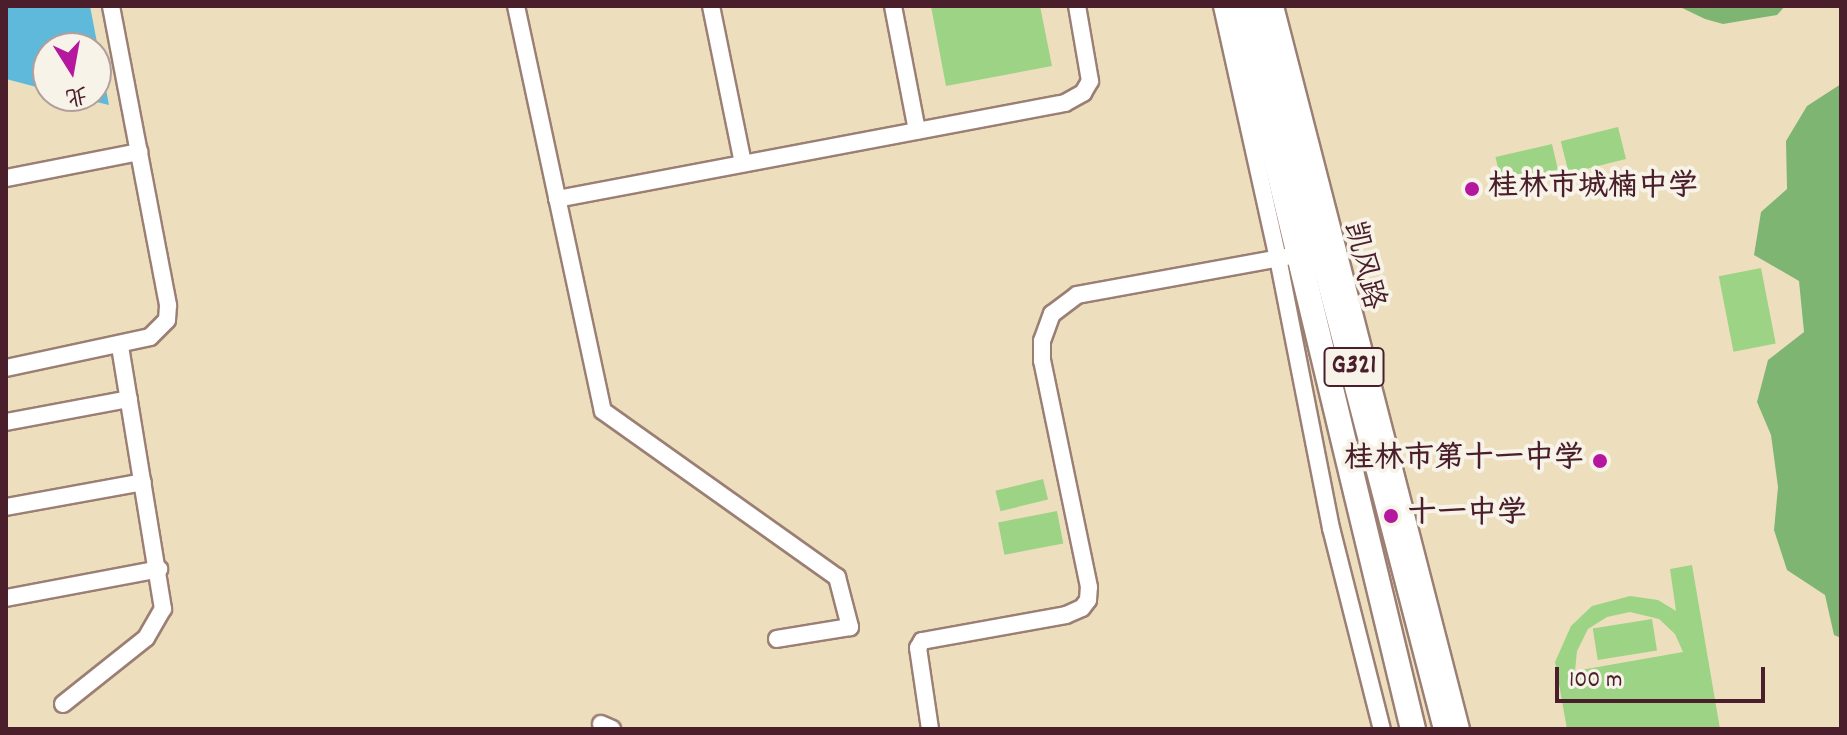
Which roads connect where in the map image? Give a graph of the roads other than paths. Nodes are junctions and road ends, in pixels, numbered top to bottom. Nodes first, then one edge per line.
1 (111, 6) edge
2 (516, 6) edge
3 (711, 6) edge
4 (893, 6) edge
5 (1077, 6) edge
6 (1222, 6) edge
7 (1239, 6) edge
8 (1258, 6) edge
9 (1275, 6) edge
10 (917, 131) junction
11 (139, 152) junction
12 (743, 163) junction
13 (6, 178) edge
14 (557, 199) junction
15 (1324, 250) junction
16 (1289, 257) junction
17 (120, 345) junction
18 (6, 368) edge
19 (129, 399) junction
20 (6, 422) edge
21 (143, 482) junction
22 (6, 507) edge
23 (159, 569) junction
24 (6, 598) edge
25 (777, 639) dead end
26 (63, 704) dead end
27 (930, 729) edge
28 (1382, 729) edge
29 (1413, 729) edge
30 (1446, 729) edge
31 (1461, 729) edge

1 - 11 street
2 - 14 street
3 - 12 street
4 - 10 street
5 - 10 street
6 - 16 street
7 - 16 highway, 凯风路 / G321
8 - 15 highway, 凯风路 / G321
9 - 31 street
10 - 12 street
11 - 13 street
11 - 17 street
12 - 14 street
14 - 25 street
15 - 16 street
15 - 30 highway, 凯风路 / G321
16 - 27 street
16 - 28 street
16 - 29 highway, 凯风路 / G321
17 - 18 street
17 - 19 street
19 - 20 street
19 - 21 street
21 - 22 street
21 - 23 street
23 - 24 street
23 - 26 street

